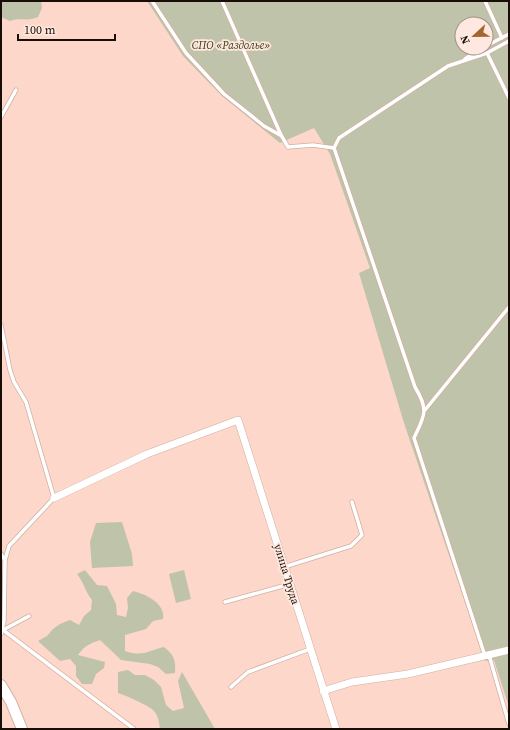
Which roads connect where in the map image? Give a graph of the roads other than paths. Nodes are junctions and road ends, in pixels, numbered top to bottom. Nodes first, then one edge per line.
1 (152, 1) edge
2 (222, 1) edge
3 (485, 1) edge
4 (509, 34) edge
5 (502, 38) junction
6 (509, 41) edge
7 (494, 42) edge
8 (494, 49) edge
9 (469, 56) edge
10 (477, 56) edge
11 (488, 56) edge
12 (463, 60) junction
13 (16, 90) dead end
14 (509, 98) edge
15 (1, 117) edge
16 (281, 135) junction
17 (334, 148) junction
18 (509, 307) edge
19 (1, 325) edge
20 (425, 410) junction
21 (54, 498) junction
22 (352, 502) dead end
23 (1, 554) edge
24 (5, 560) junction
25 (284, 567) junction
26 (290, 584) junction
27 (225, 602) dead end
28 (29, 616) dead end
29 (2, 632) edge
30 (310, 649) junction
31 (509, 650) edge
32 (487, 656) junction
33 (1, 685) edge
34 (231, 687) dead end
35 (324, 691) junction
36 (509, 724) edge
37 (22, 729) edge
38 (134, 729) edge
39 (336, 729) edge

1 - 16 lane
2 - 16 lane
3 - 5 lane
4 - 5 lane
5 - 7 lane
6 - 8 lane
9 - 12 lane
10 - 12 lane
11 - 14 lane
12 - 17 lane
13 - 15 lane
16 - 17 lane
17 - 20 lane
18 - 20 lane
19 - 21 lane
20 - 32 lane
21 - 24 lane
21 - 25 street, улица Труда
22 - 25 lane
23 - 24 lane
24 - 29 lane
25 - 26 street, улица Труда
26 - 27 lane
26 - 30 street, улица Труда
28 - 29 lane
29 - 38 lane
30 - 34 lane
30 - 35 street, улица Труда
31 - 32 street
32 - 35 street
32 - 36 lane
33 - 37 main road
35 - 39 street, улица Труда

